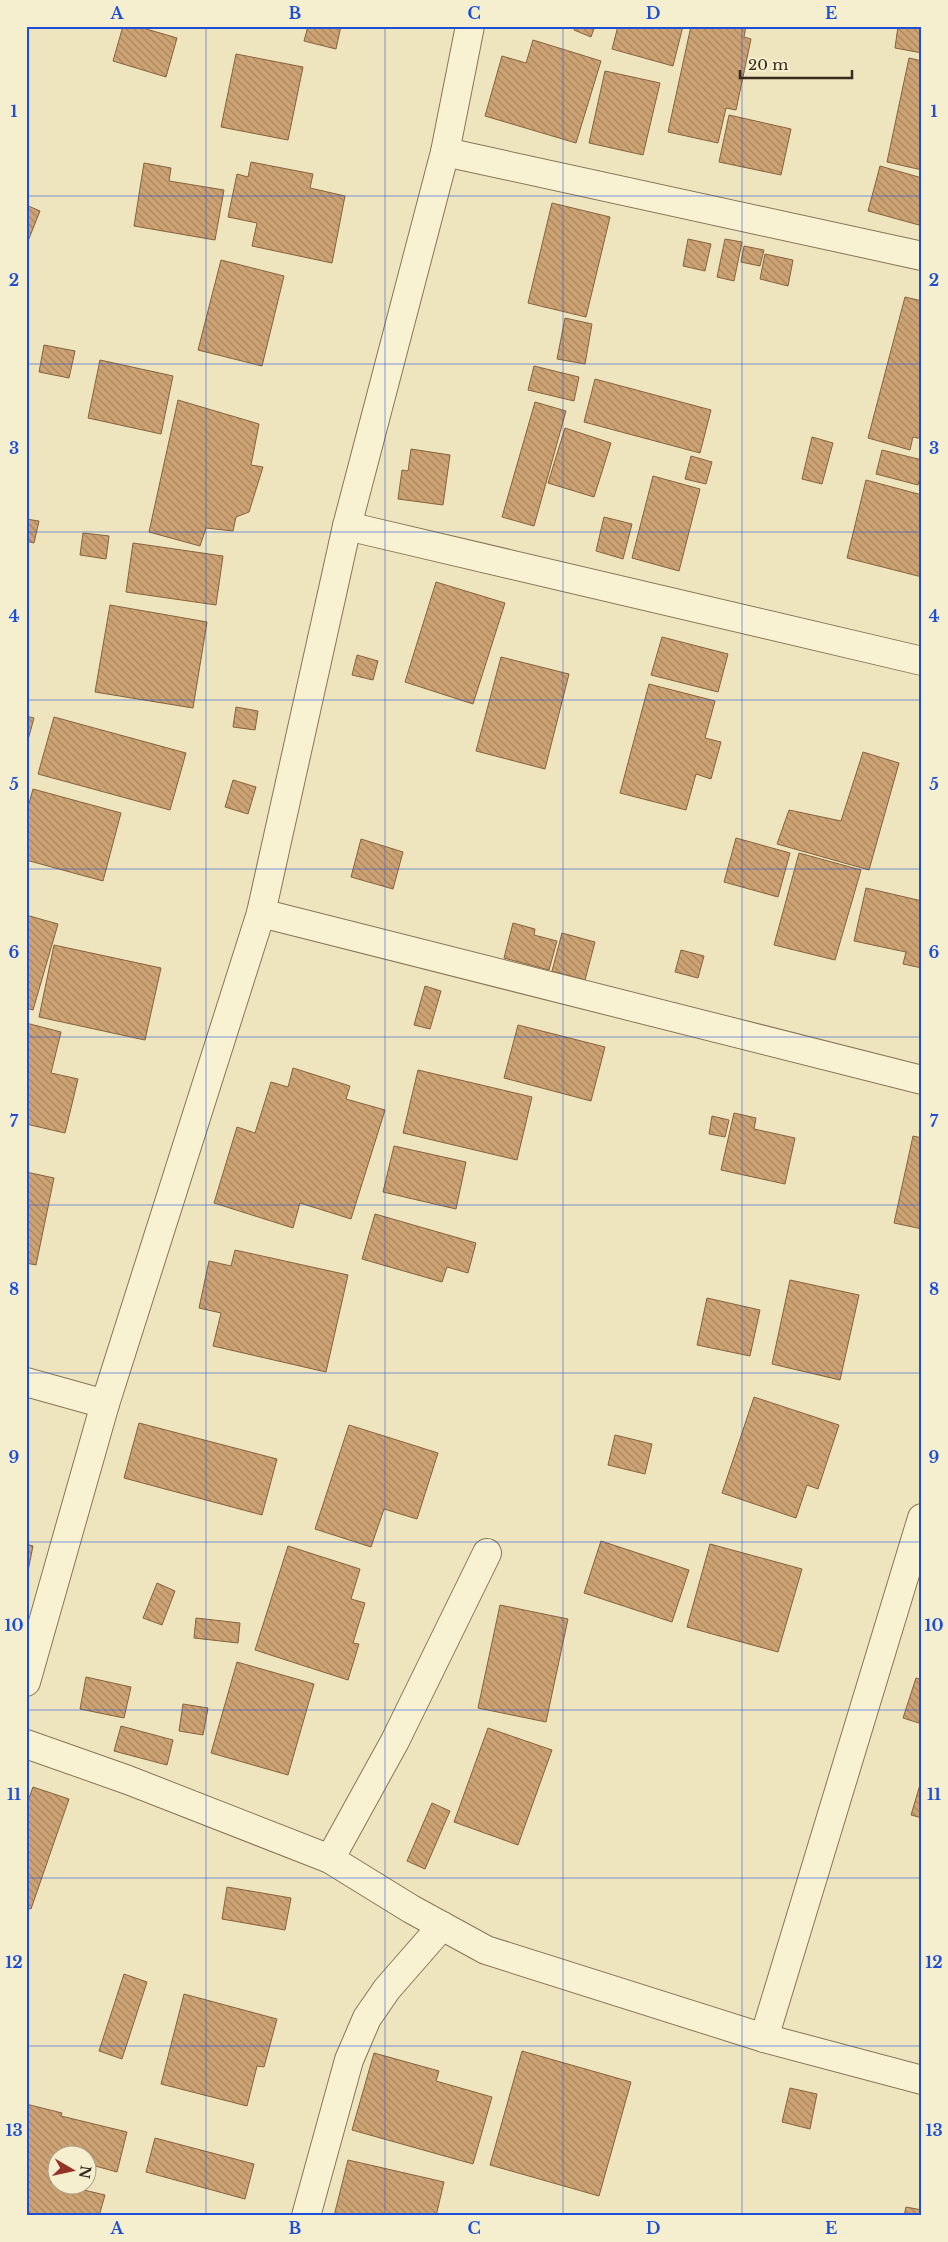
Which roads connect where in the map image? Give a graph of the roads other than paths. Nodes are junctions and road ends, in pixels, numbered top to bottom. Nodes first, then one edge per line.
1 (470, 26) edge
2 (445, 152) junction
3 (922, 256) edge
4 (347, 526) junction
5 (922, 662) edge
6 (261, 913) junction
7 (922, 1080) edge
8 (26, 1382) edge
9 (105, 1404) junction
10 (922, 1518) edge
11 (487, 1554) dead end
12 (26, 1682) edge
13 (26, 1744) edge
14 (330, 1859) junction
15 (442, 1926) junction
16 (764, 2038) junction
17 (922, 2080) edge
18 (306, 2216) edge

1 - 2 street
2 - 3 street
2 - 4 street
4 - 5 street
4 - 6 street
6 - 7 street
6 - 9 street
8 - 9 street
9 - 12 street
10 - 16 street
11 - 14 street
13 - 14 street
14 - 15 street
15 - 16 street
15 - 18 street
16 - 17 street

